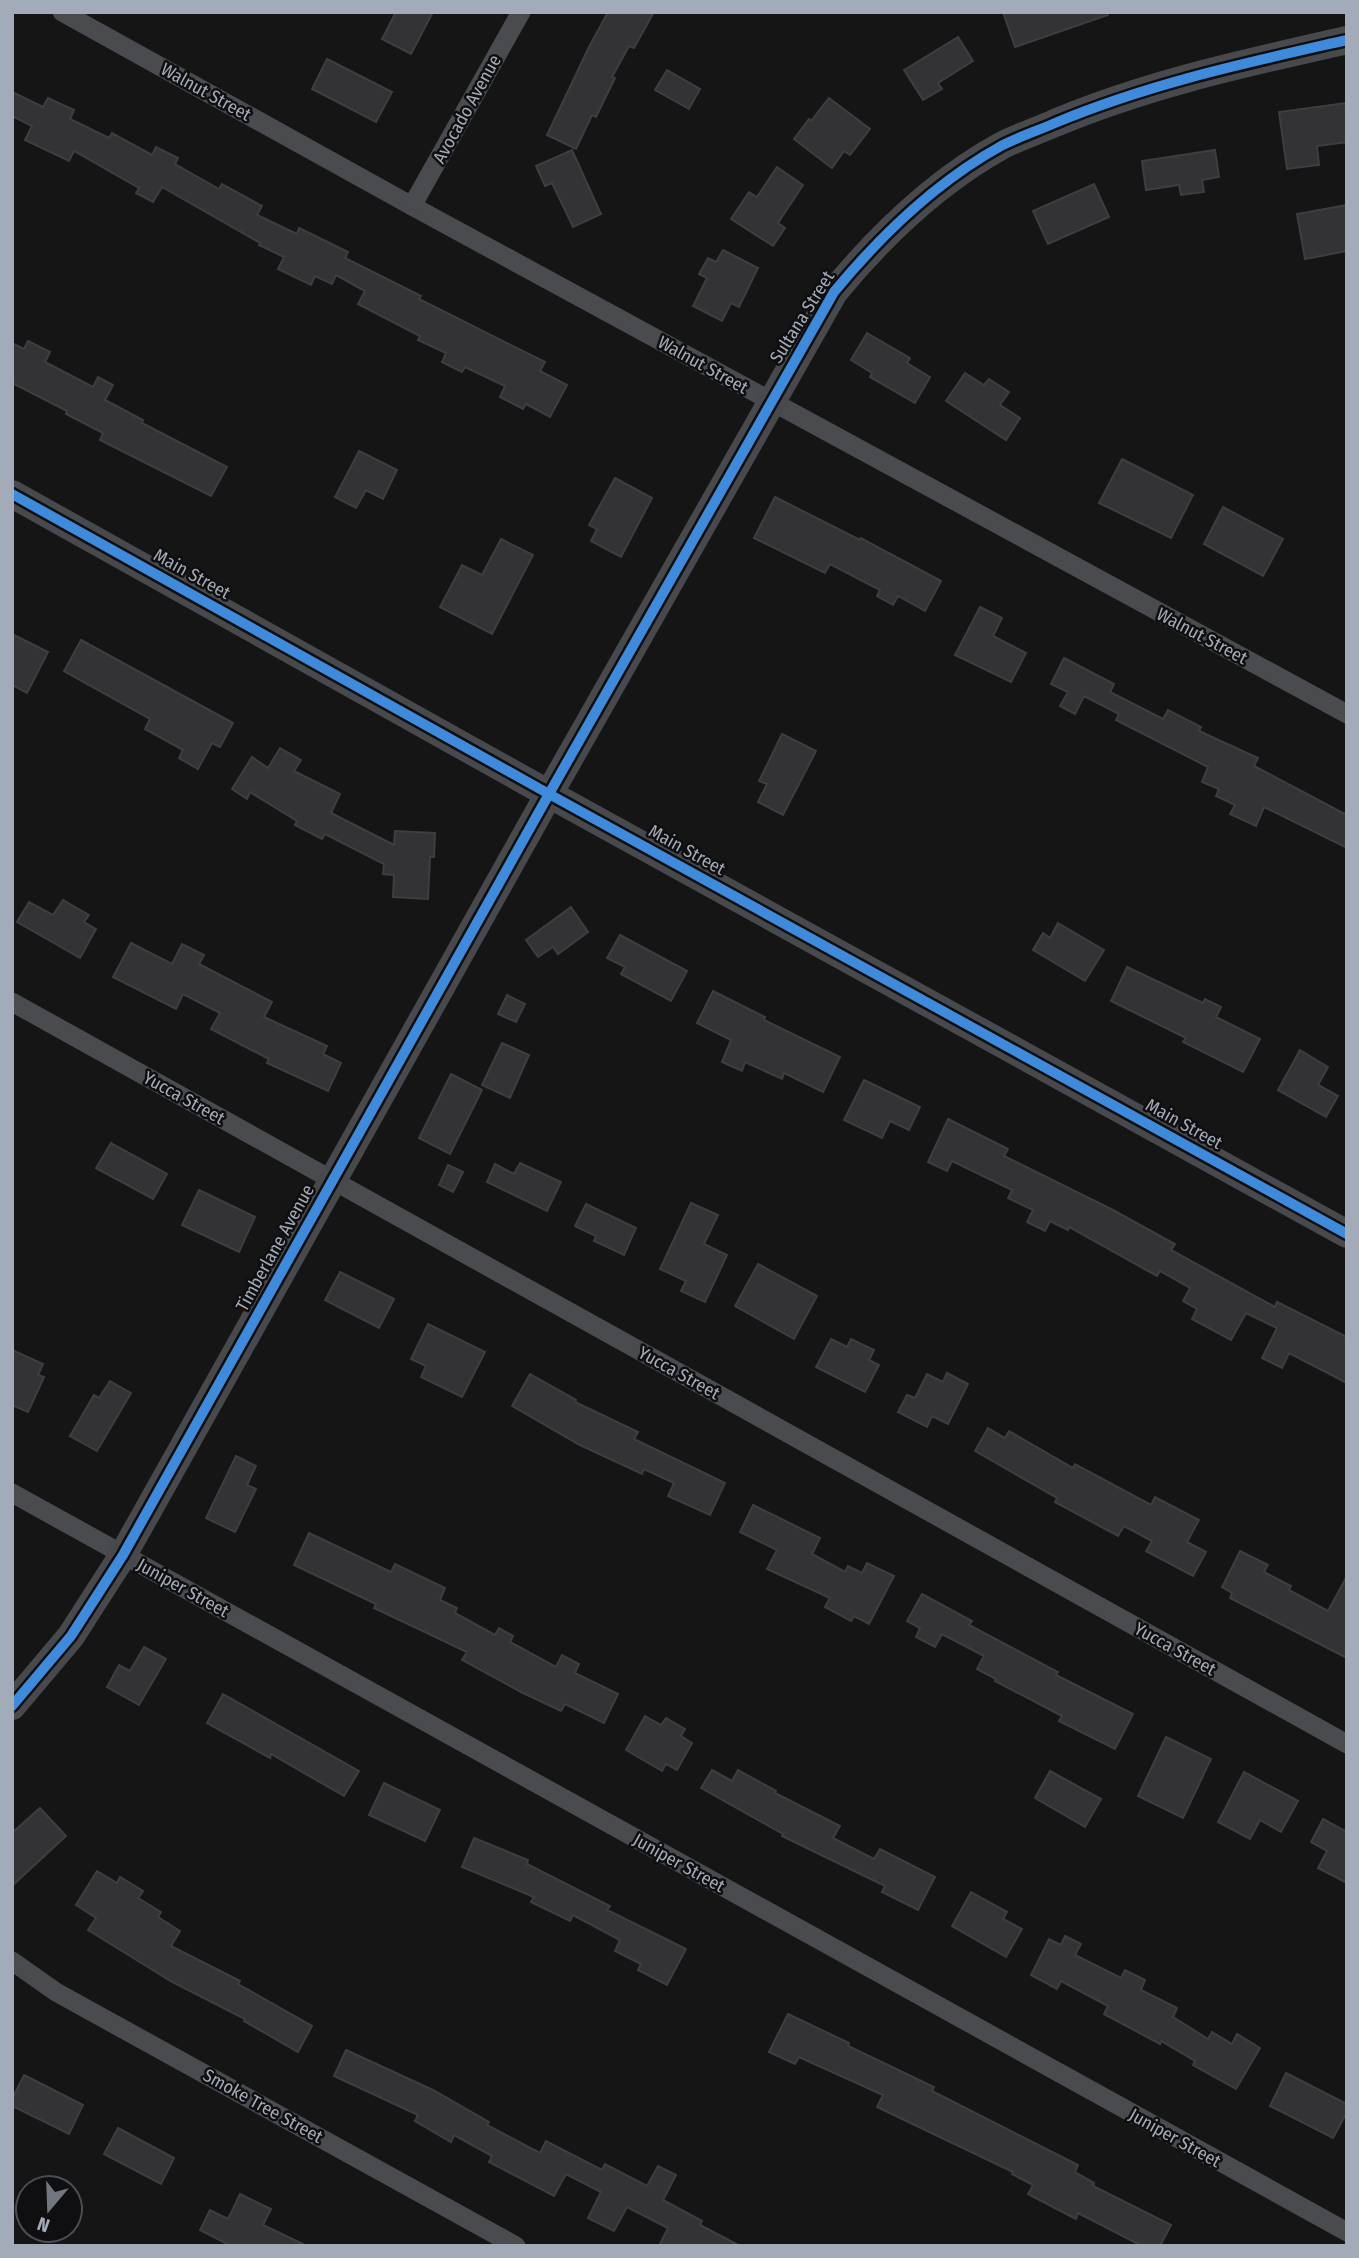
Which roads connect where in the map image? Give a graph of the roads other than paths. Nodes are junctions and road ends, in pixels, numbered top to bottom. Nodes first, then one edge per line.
1 (62, 12) edge
2 (521, 12) edge
3 (1347, 40) edge
4 (412, 206) junction
5 (771, 402) junction
6 (12, 494) edge
7 (1347, 714) edge
8 (549, 794) junction
9 (12, 1002) edge
10 (333, 1181) junction
11 (1347, 1234) edge
12 (12, 1493) edge
13 (123, 1555) junction
14 (12, 1706) edge
15 (1347, 1744) edge
16 (12, 1961) edge
17 (1347, 2232) edge
18 (516, 2246) edge

1 - 4 street, Walnut Street
2 - 4 street, Avocado Avenue
3 - 5 street, Sultana Street
4 - 5 street, Walnut Street
5 - 7 street, Walnut Street
5 - 8 street, Sultana Street
6 - 8 street, Main Street
8 - 10 street, Timberlane Avenue
8 - 11 street, Main Street
9 - 10 street, Yucca Street
10 - 13 street, Timberlane Avenue
10 - 15 street, Yucca Street
12 - 13 street, Juniper Street
13 - 14 street, Timberlane Avenue
13 - 17 street, Juniper Street
16 - 18 street, Smoke Tree Street

